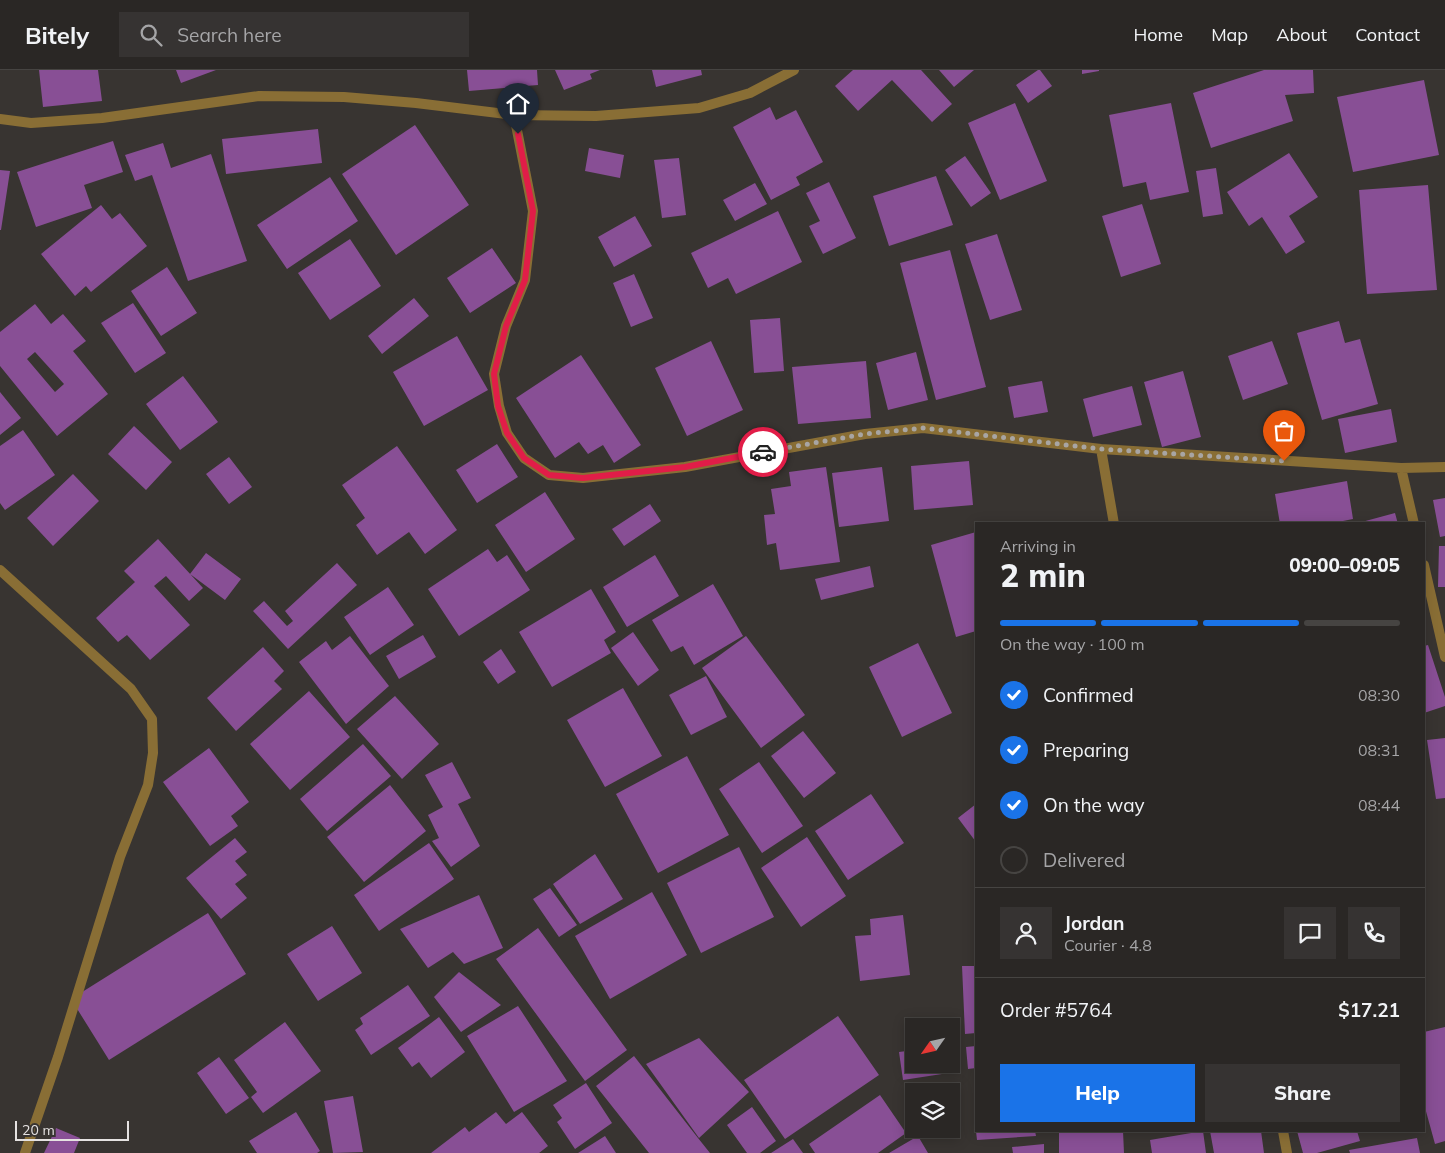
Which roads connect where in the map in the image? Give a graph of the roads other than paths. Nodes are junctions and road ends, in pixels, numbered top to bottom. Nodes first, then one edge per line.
1 (794, 70) edge
2 (514, 115) junction
3 (0, 119) edge
4 (1101, 449) junction
5 (1445, 467) edge
6 (1401, 468) junction
7 (1114, 522) edge
8 (1414, 522) edge
9 (1425, 569) edge
10 (0, 570) edge
11 (1445, 657) edge
12 (1283, 1132) edge
13 (26, 1153) edge
14 (1286, 1153) edge

1 - 2 street
2 - 3 street
2 - 4 street
4 - 6 street
4 - 7 street
5 - 6 street
6 - 8 street
9 - 11 street
10 - 13 street
12 - 14 street

